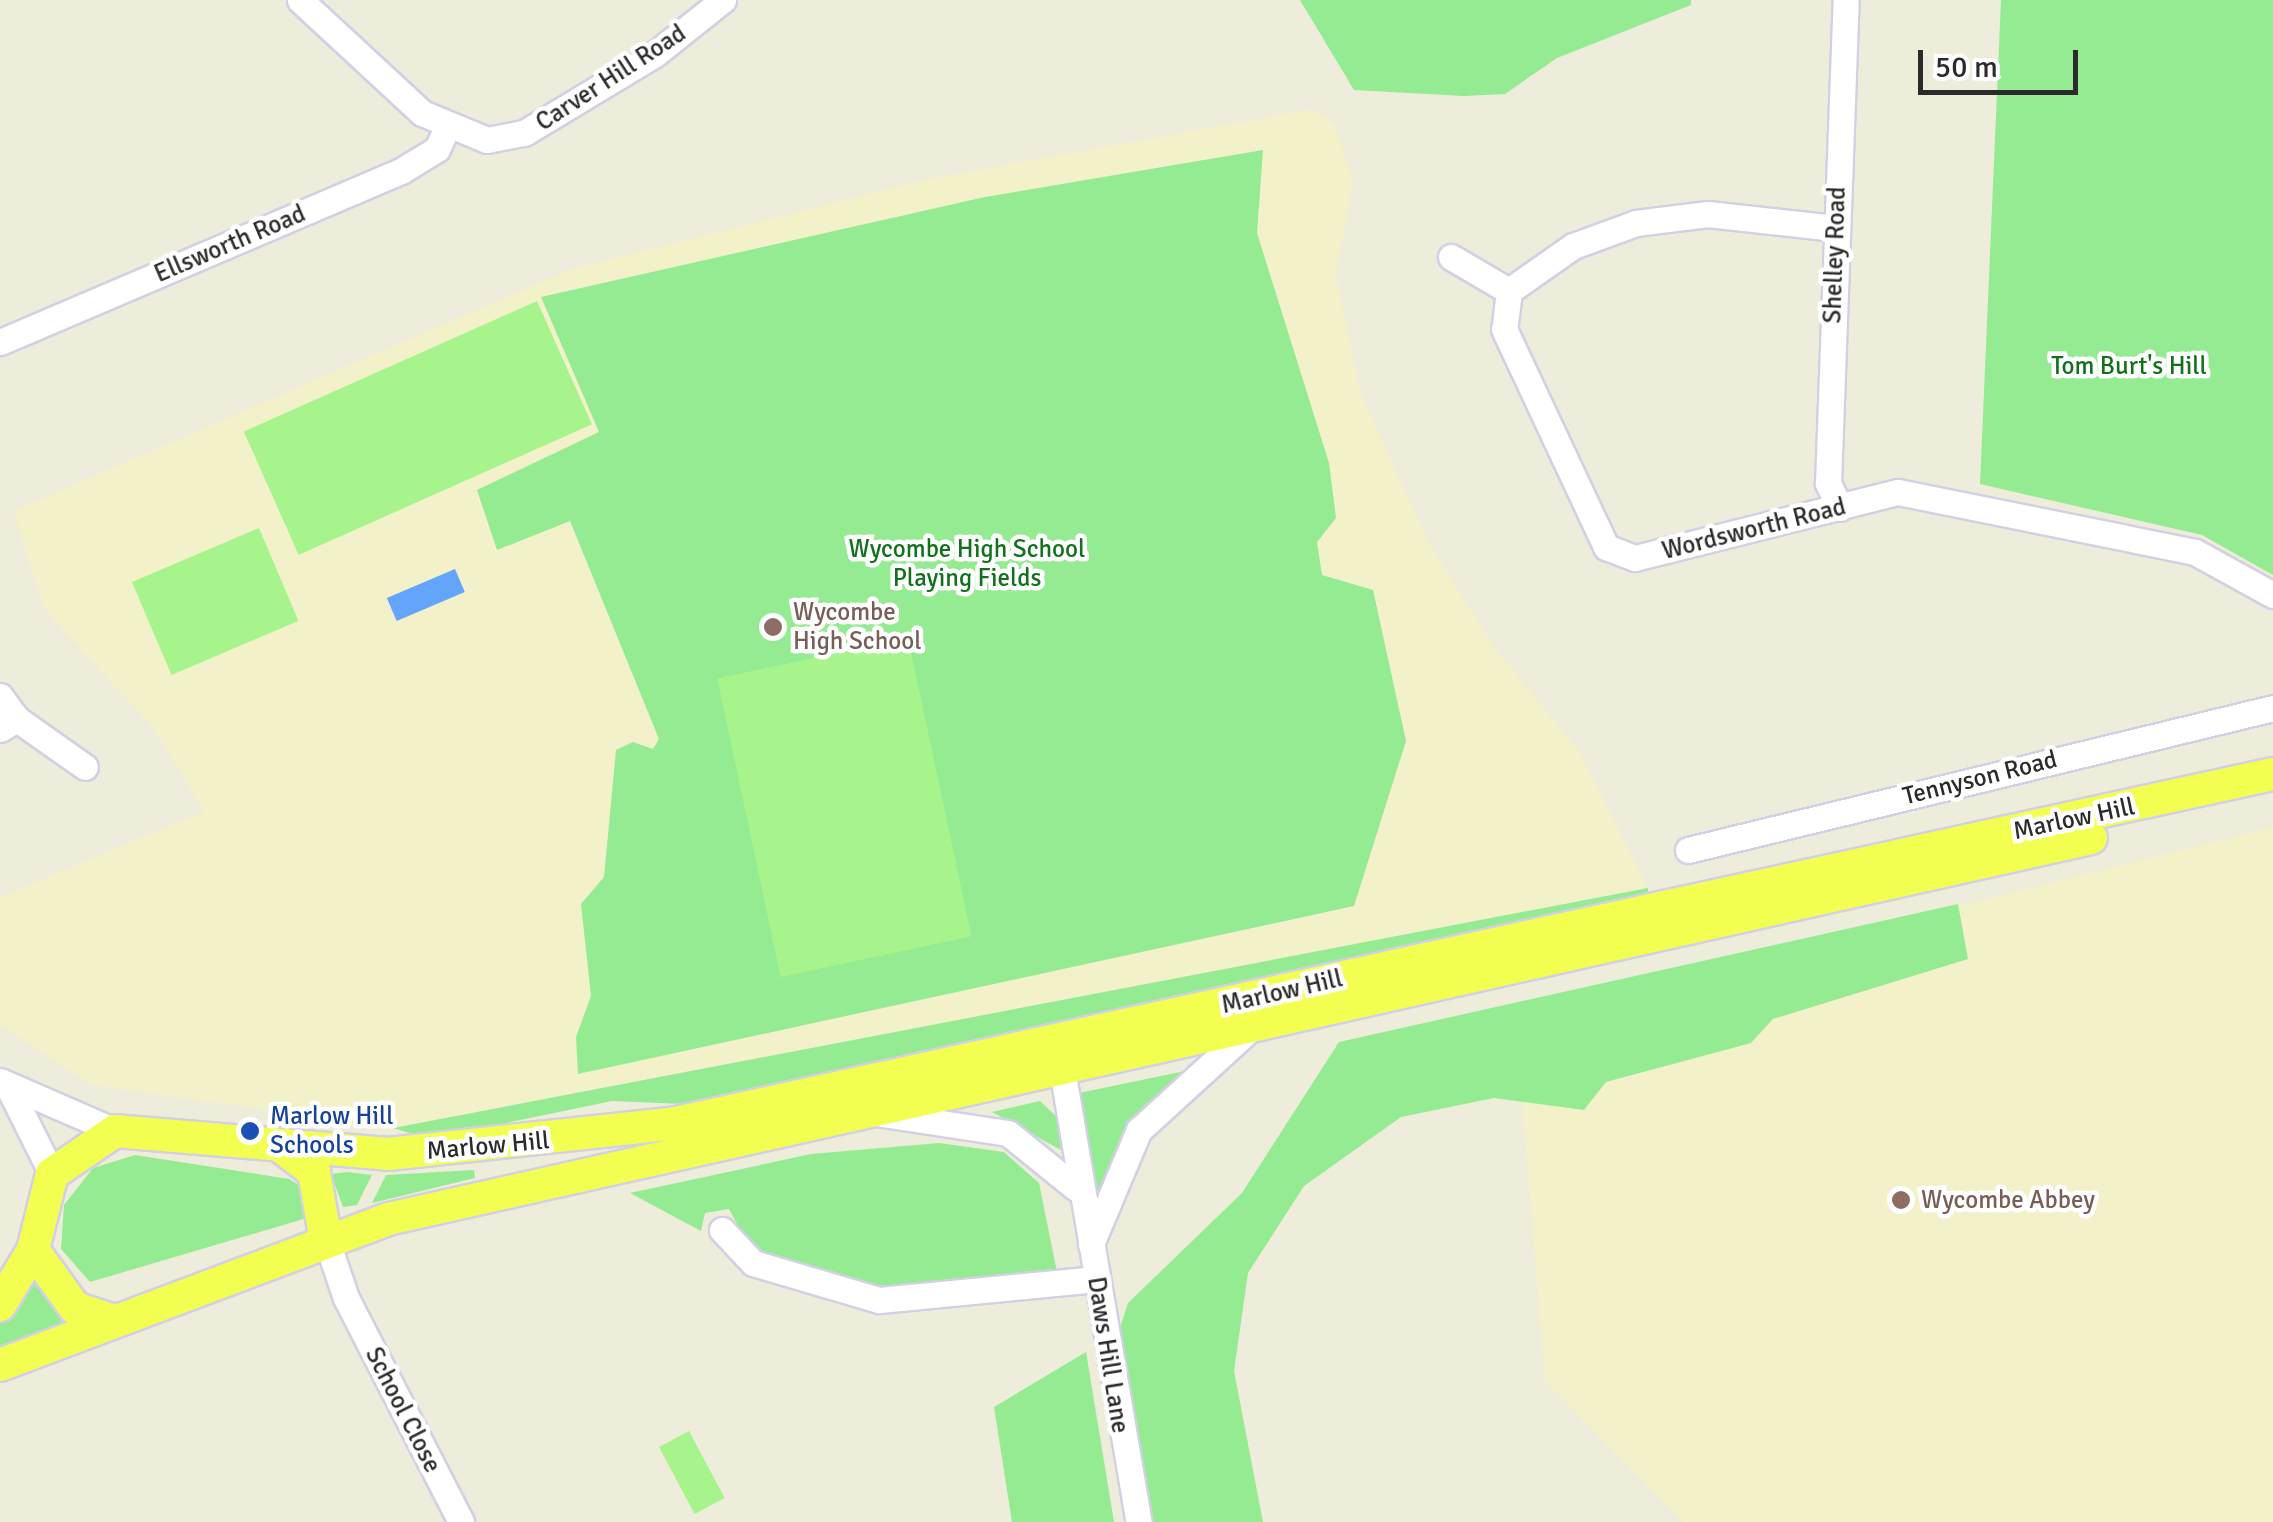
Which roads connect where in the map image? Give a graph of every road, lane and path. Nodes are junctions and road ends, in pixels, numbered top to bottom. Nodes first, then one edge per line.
1 (300, 0) edge
2 (724, 0) edge
3 (1846, 0) edge
4 (447, 128) junction
5 (1834, 228) junction
6 (1450, 257) dead end
7 (1508, 291) junction
8 (0, 342) edge
9 (1840, 508) junction
10 (2273, 595) edge
11 (0, 696) edge
12 (2273, 708) edge
13 (9, 724) edge
14 (85, 767) dead end
15 (2273, 774) edge
16 (2273, 797) edge
17 (1688, 850) dead end
18 (1252, 1028) junction
19 (1052, 1058) junction
20 (4, 1084) edge
21 (878, 1114) junction
22 (114, 1130) junction
23 (284, 1149) junction
24 (52, 1174) junction
25 (1076, 1188) junction
26 (722, 1230) dead end
27 (325, 1236) junction
28 (1091, 1244) junction
29 (33, 1250) junction
30 (278, 1253) junction
31 (1097, 1279) junction
32 (346, 1298) junction
33 (0, 1305) edge
34 (109, 1319) junction
35 (0, 1365) edge
36 (461, 1522) edge
37 (1139, 1522) edge

1 - 4 street, Carver Hill Road
2 - 4 street, Carver Hill Road
3 - 5 street, Shelley Road
4 - 8 street, Ellsworth Road
5 - 7 street
5 - 9 street, Shelley Road
6 - 7 street
7 - 9 street, Wordsworth Road
9 - 10 street, Wordsworth Road
11 - 13 street
12 - 17 street, Tennyson Road
13 - 14 street
15 - 19 main road, Marlow Hill
16 - 18 main road, Marlow Hill
18 - 19 main road, Marlow Hill
18 - 28 street
19 - 21 main road, Marlow Hill
19 - 23 main road, Marlow Hill
19 - 25 street, Daws Hill Lane
20 - 22 street
20 - 24 street
21 - 25 street
21 - 27 main road, Marlow Hill
22 - 23 main road, Marlow Hill
22 - 24 main road
23 - 27 main road
24 - 29 main road
25 - 28 street, Daws Hill Lane
26 - 31 street
27 - 30 main road, Marlow Hill
27 - 32 street, School Close
28 - 31 street, Daws Hill Lane
29 - 33 main road
29 - 34 main road
30 - 32 street, School Close
30 - 34 main road, Marlow Hill
31 - 37 street, Daws Hill Lane
32 - 36 street, School Close
34 - 35 main road, Marlow Hill

